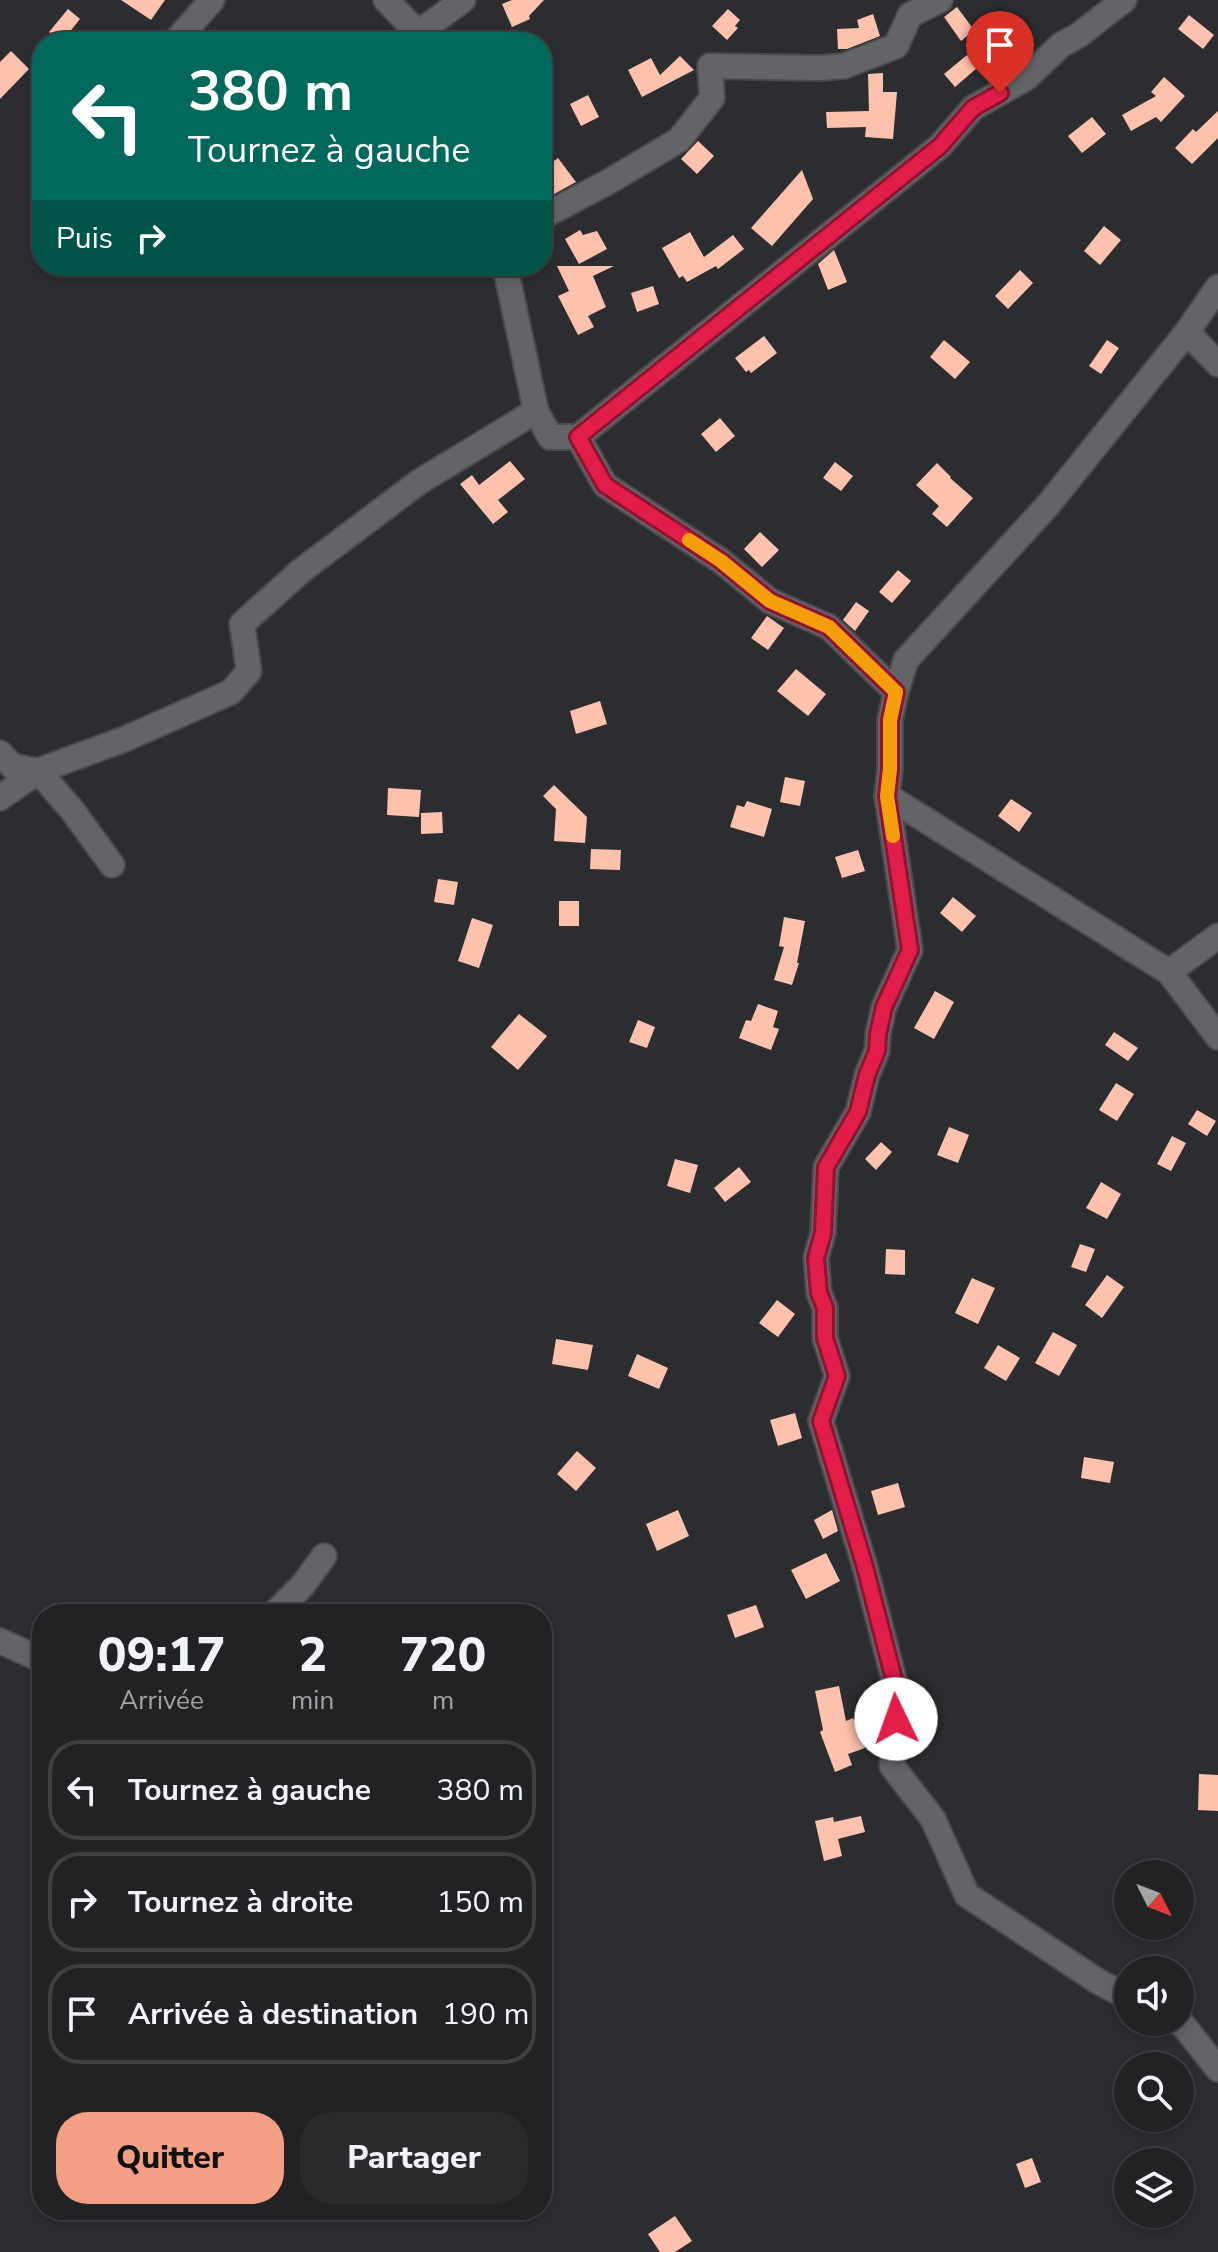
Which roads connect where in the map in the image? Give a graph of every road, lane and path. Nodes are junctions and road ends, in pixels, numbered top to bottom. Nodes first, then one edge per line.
1 (212, 0) edge
2 (386, 0) edge
3 (463, 0) edge
4 (940, 0) edge
5 (1124, 0) edge
6 (184, 32) edge
7 (415, 32) edge
8 (427, 32) edge
9 (552, 212) edge
10 (507, 276) edge
11 (1218, 287) edge
12 (1187, 332) junction
13 (1218, 364) edge
14 (536, 411) junction
15 (578, 437) junction
16 (896, 692) junction
17 (0, 753) edge
18 (38, 771) junction
19 (887, 796) junction
20 (0, 798) edge
21 (112, 865) dead end
22 (1218, 936) edge
23 (1169, 972) junction
24 (1218, 1037) edge
25 (324, 1556) dead end
26 (284, 1604) edge
27 (0, 1641) edge
28 (32, 1655) edge
29 (1114, 1990) edge
30 (1192, 2036) edge
31 (1218, 2069) edge

1 - 6 street
2 - 7 street
3 - 8 street
4 - 9 street
5 - 15 street
10 - 14 street
11 - 12 street
12 - 13 street
12 - 16 street
14 - 15 street
14 - 18 street
15 - 16 street
16 - 19 street
17 - 18 street
18 - 20 street
18 - 21 street
19 - 23 street
19 - 29 street
22 - 23 street
23 - 24 street
25 - 26 street
27 - 28 street
30 - 31 street

